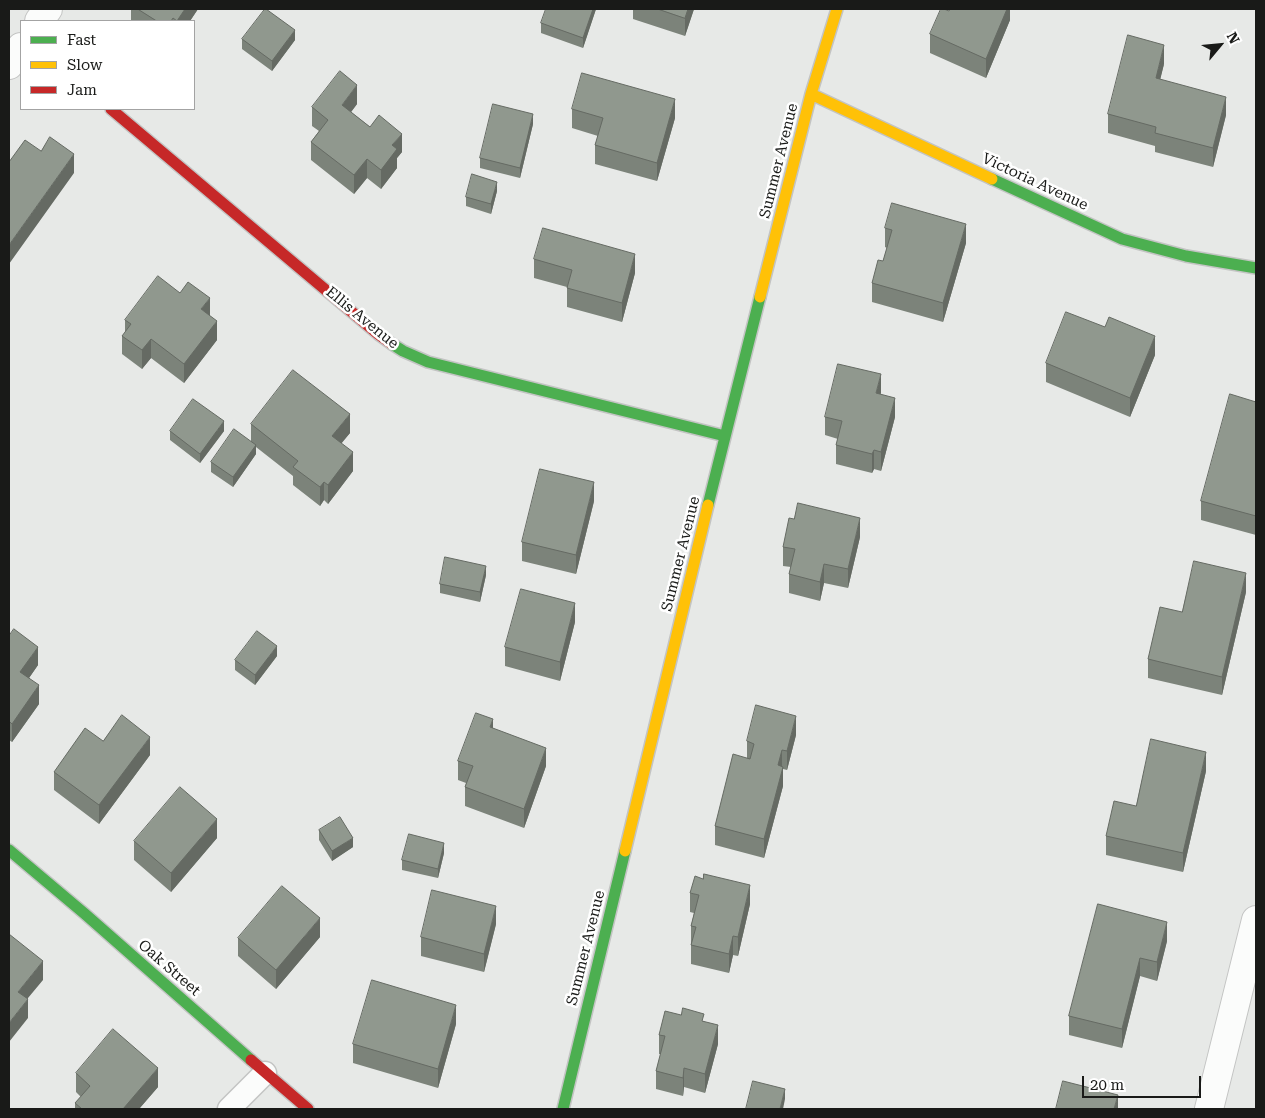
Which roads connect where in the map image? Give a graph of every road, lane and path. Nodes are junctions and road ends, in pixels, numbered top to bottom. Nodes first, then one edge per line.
1 (48, 9) edge
2 (837, 9) edge
3 (40, 20) edge
4 (9, 28) edge
5 (20, 36) edge
6 (20, 48) edge
7 (9, 65) edge
8 (811, 94) junction
9 (112, 110) edge
10 (1256, 268) edge
11 (725, 436) junction
12 (9, 850) edge
13 (1256, 920) edge
14 (265, 1073) junction
15 (229, 1109) edge
16 (308, 1109) edge
17 (563, 1109) edge
18 (1209, 1109) edge

1 - 3 street
2 - 8 street, Summer Avenue
4 - 5 street
6 - 7 street
8 - 10 street, Victoria Avenue
8 - 11 street, Summer Avenue
9 - 11 street, Ellis Avenue
11 - 17 street, Summer Avenue
12 - 14 street, Oak Street
13 - 18 street
14 - 15 lane
14 - 16 street, Oak Street

